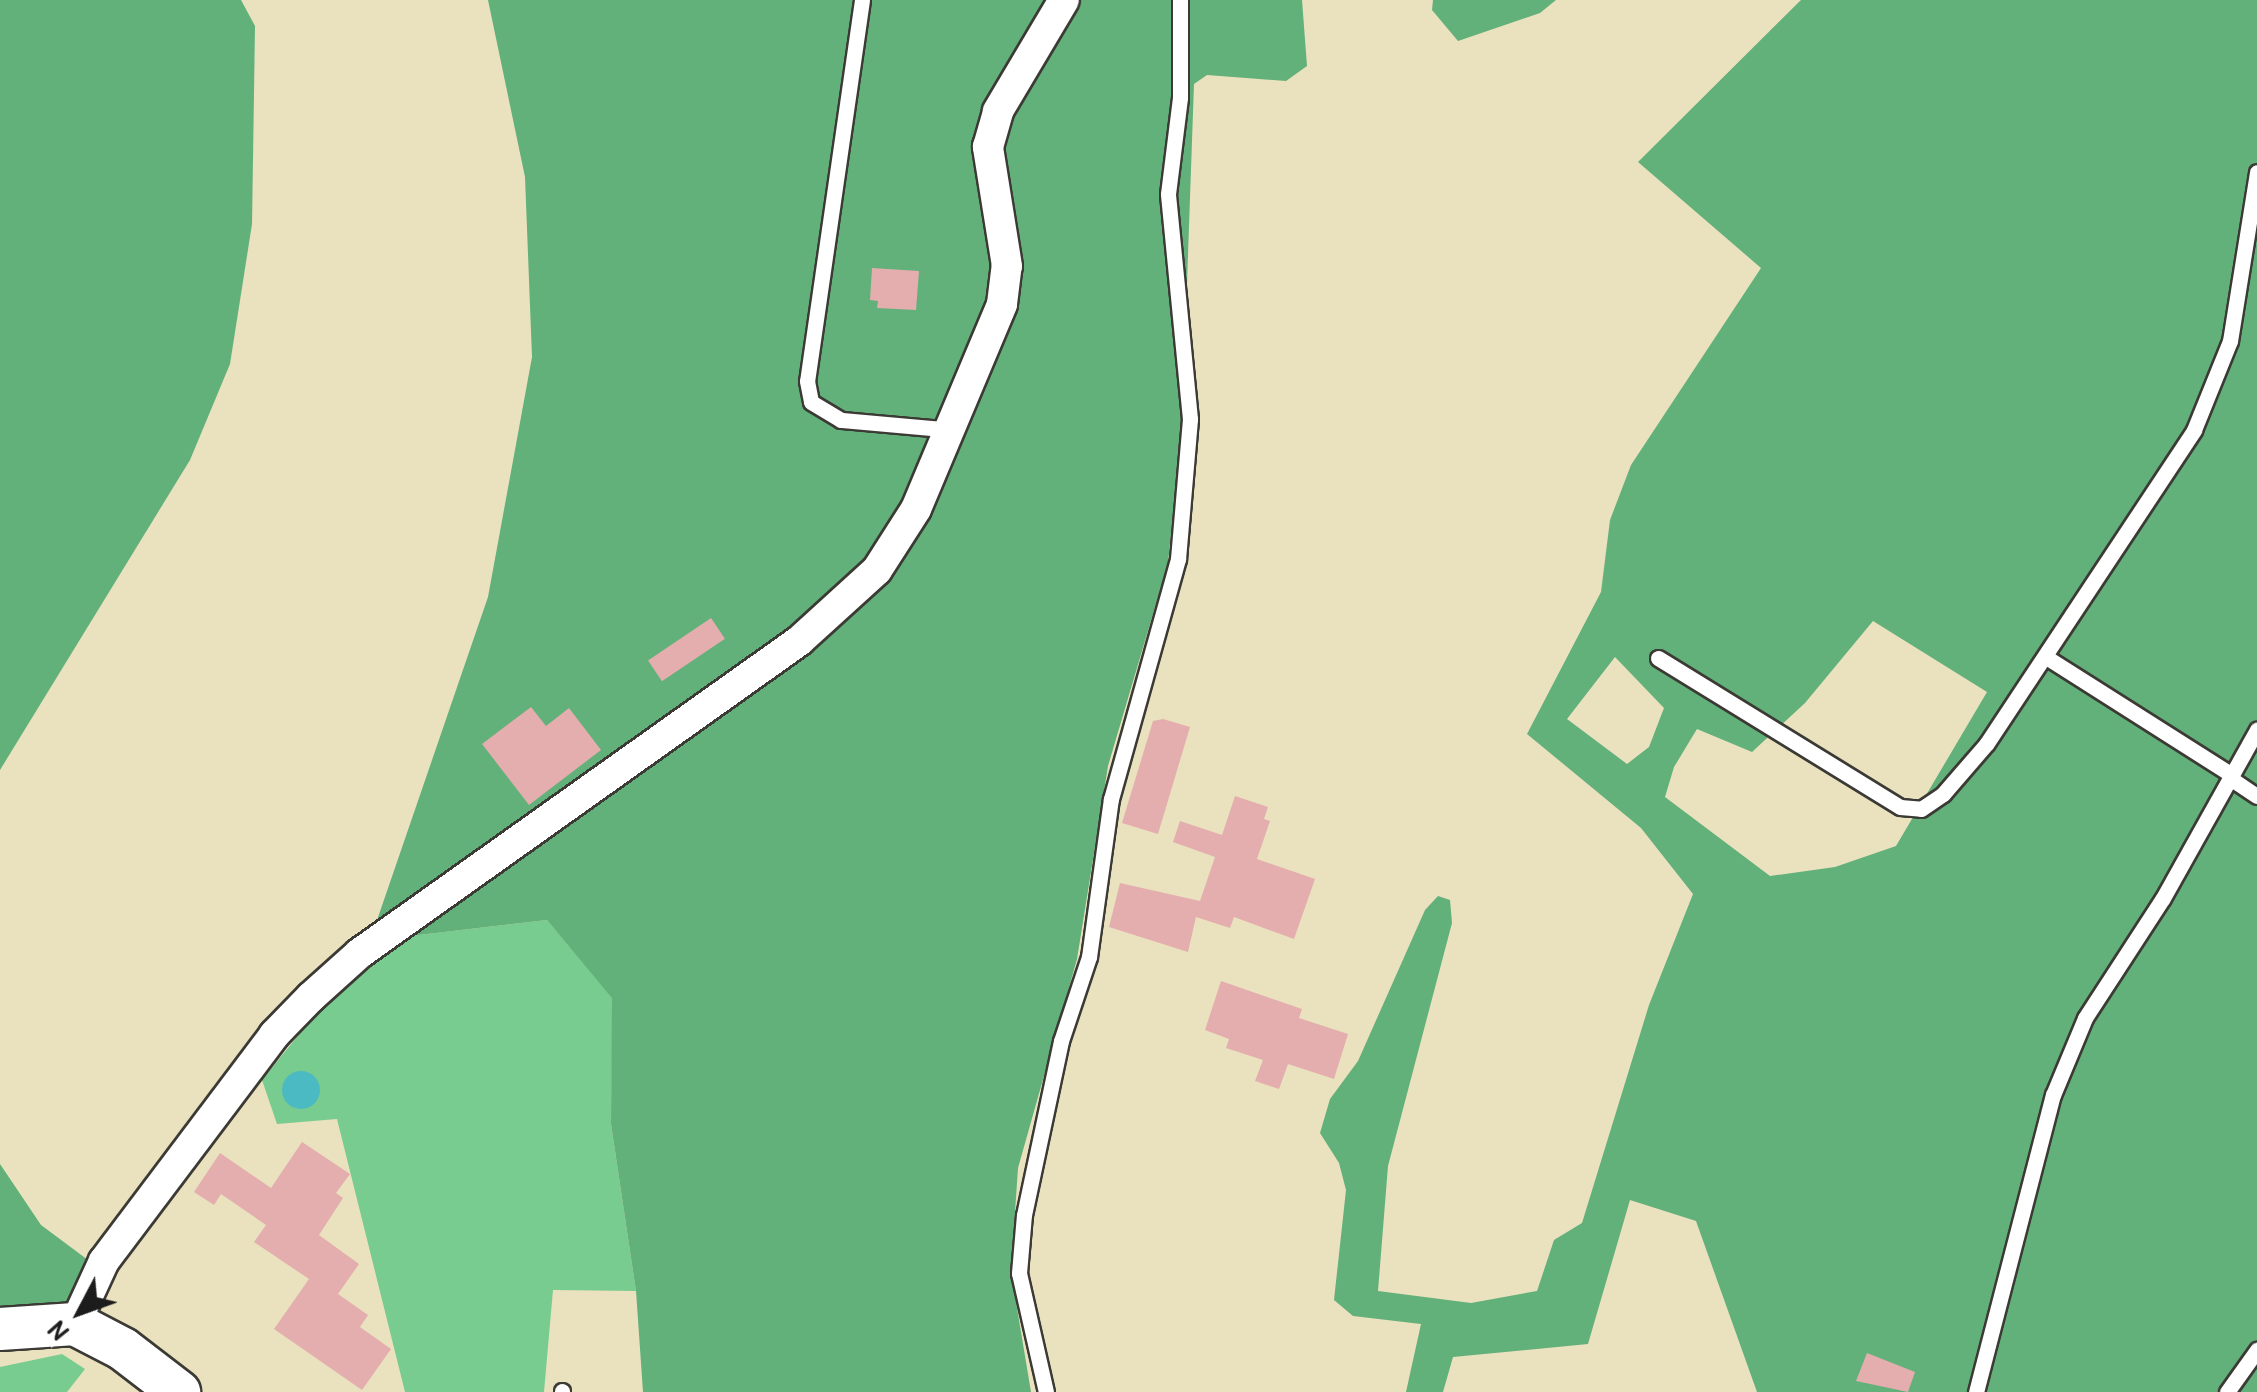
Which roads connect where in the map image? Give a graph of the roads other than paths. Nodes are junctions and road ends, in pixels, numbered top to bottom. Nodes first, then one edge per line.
1 (862, 0) edge
2 (1064, 0) edge
3 (1180, 0) edge
4 (2257, 172) edge
5 (952, 430) junction
6 (2046, 656) junction
7 (1658, 658) dead end
8 (2257, 730) edge
9 (2231, 777) junction
10 (2257, 796) edge
11 (75, 1324) junction
12 (0, 1329) edge
13 (2257, 1350) edge
14 (179, 1392) edge
15 (1046, 1392) edge
16 (1976, 1392) edge
17 (2227, 1392) edge

1 - 5 lane
2 - 5 street
3 - 15 lane
4 - 6 lane
5 - 11 street
6 - 7 lane
6 - 9 lane
8 - 9 lane
9 - 10 lane
9 - 16 lane
11 - 12 street
11 - 14 street
13 - 17 lane

